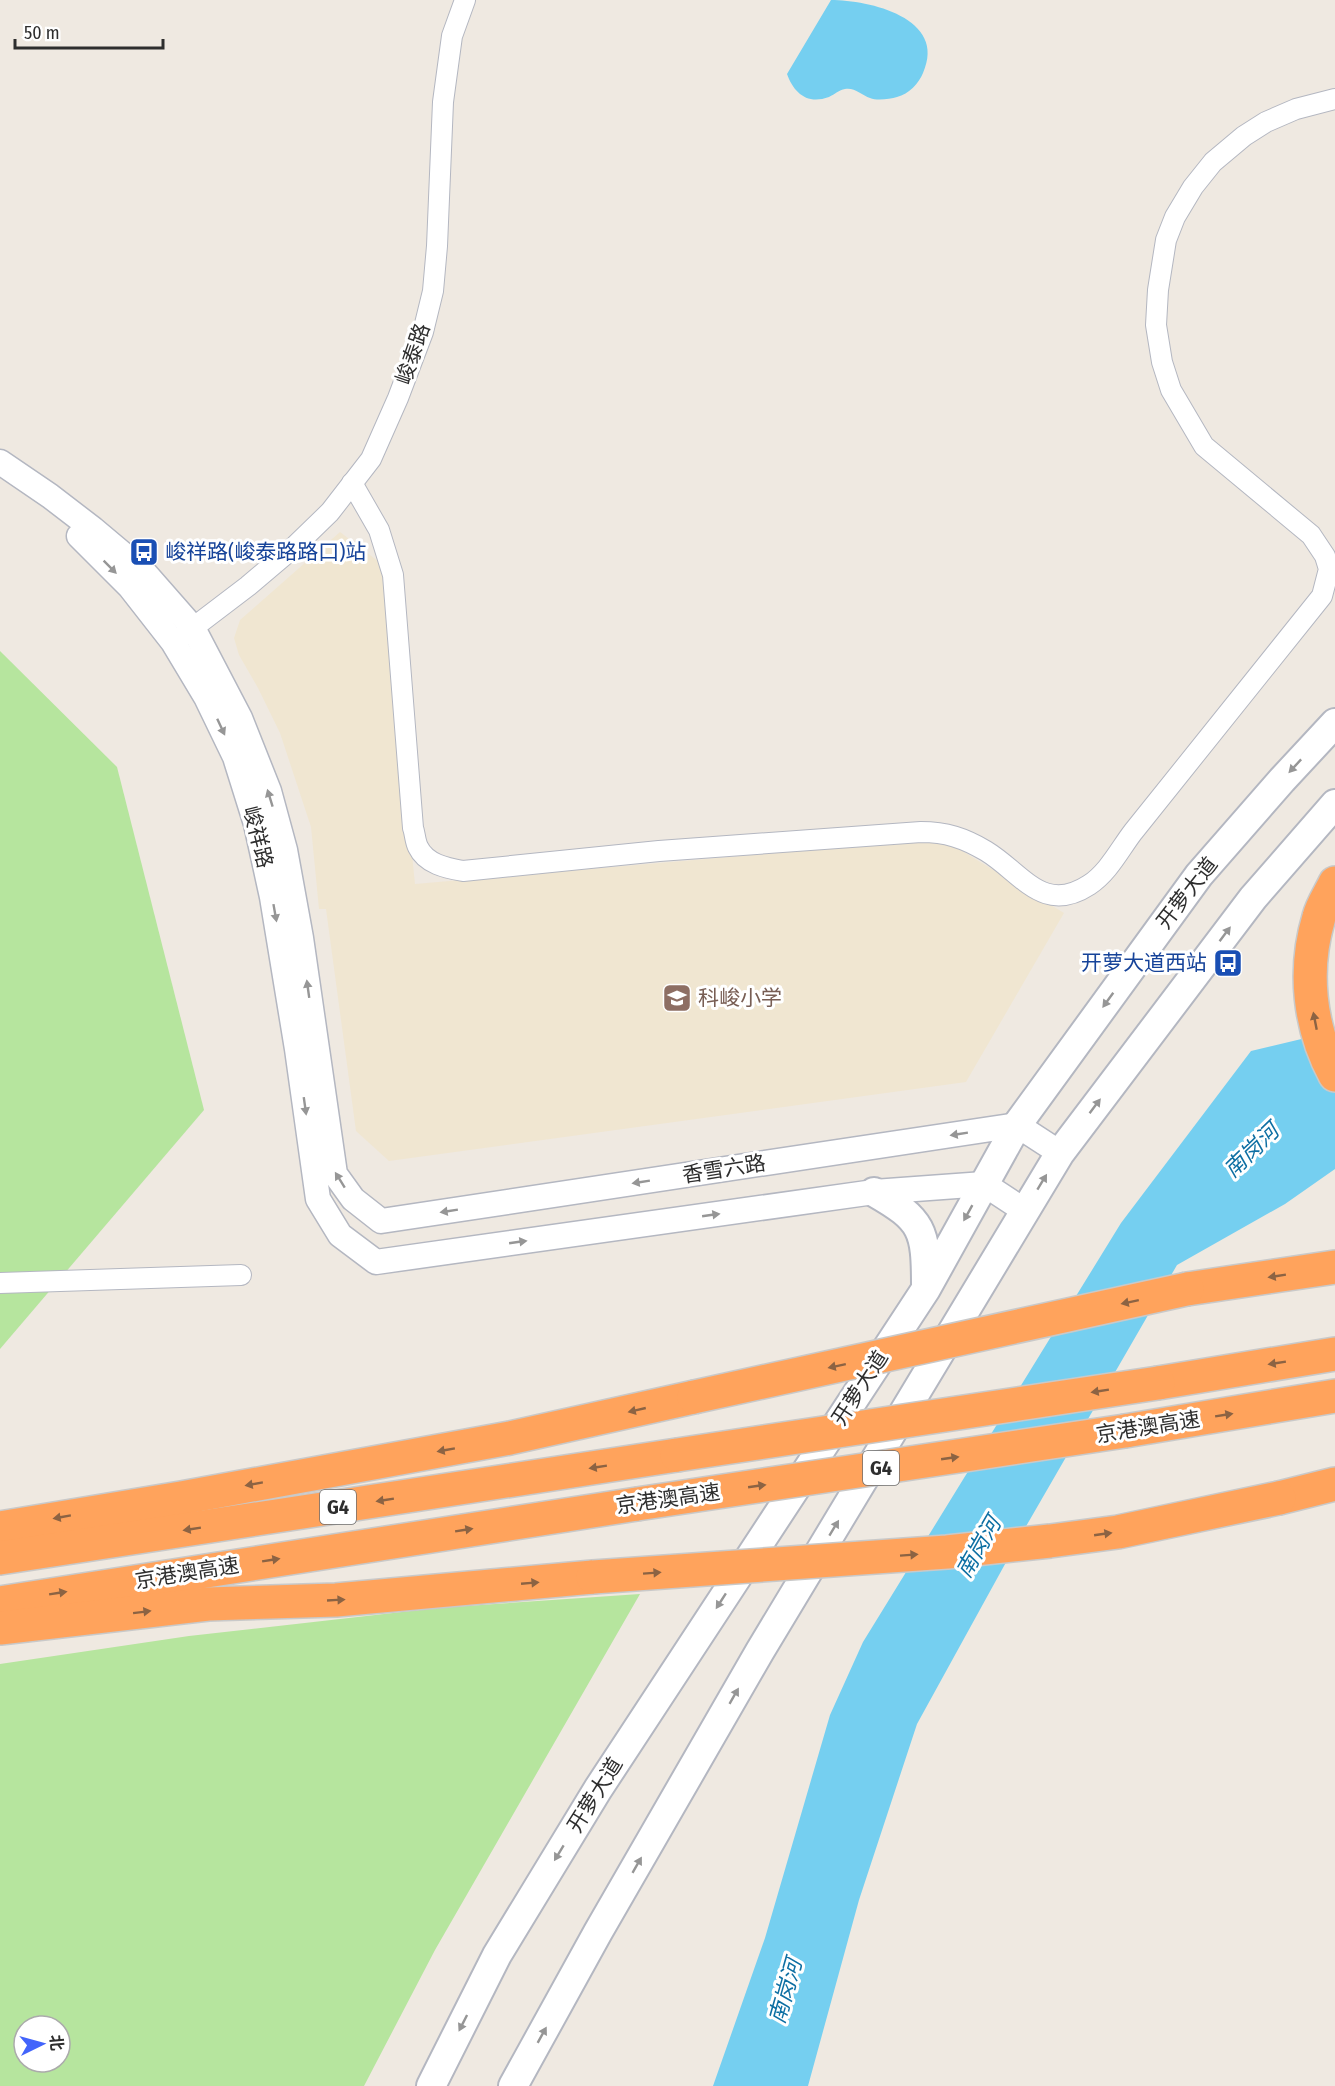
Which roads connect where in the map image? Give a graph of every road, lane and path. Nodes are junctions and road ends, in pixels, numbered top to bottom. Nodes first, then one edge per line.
1 (465, 0) edge
2 (1335, 99) edge
3 (0, 462) edge
4 (0, 478) edge
5 (352, 483) junction
6 (193, 628) junction
7 (173, 642) junction
8 (1335, 723) edge
9 (1335, 804) edge
10 (1335, 883) edge
11 (1335, 1075) edge
12 (1017, 1125) junction
13 (1059, 1153) junction
14 (984, 1184) junction
15 (874, 1192) junction
16 (1025, 1211) junction
17 (381, 1221) joint
18 (376, 1262) joint
19 (1335, 1267) edge
20 (241, 1275) dead end
21 (0, 1283) edge
22 (926, 1289) junction
23 (1335, 1354) edge
24 (1335, 1396) edge
25 (1335, 1484) edge
26 (0, 1528) edge
27 (0, 1558) edge
28 (0, 1603) edge
29 (0, 1628) edge
30 (431, 2086) edge
31 (513, 2086) edge

1 - 5 street, 峻泰路
2 - 5 street
3 - 6 street, 峻祥路
4 -> 7 street, 峻祥路
5 - 6 street, 峻泰路
6 - 7 street, 峻泰路
17 -> 6 street, 峻祥路
7 -> 18 street, 峻祥路
8 -> 12 main road, 开萝大道
13 -> 9 main road
11 -> 10 highway
12 - 13 street
12 - 14 main road, 开萝大道
12 -> 17 street, 香雪六路
16 -> 13 main road
14 - 15 street, 香雪六路
14 - 16 street
14 -> 22 main road, 开萝大道
18 -> 15 street, 香雪六路
15 - 22 main road
31 -> 16 main road
19 -> 26 highway, bridge
20 - 21 street
22 -> 30 main road, 开萝大道
23 -> 27 highway, 京港澳高速 / G4, bridge
28 -> 24 highway, 京港澳高速 / G4, bridge
29 -> 25 highway, bridge

